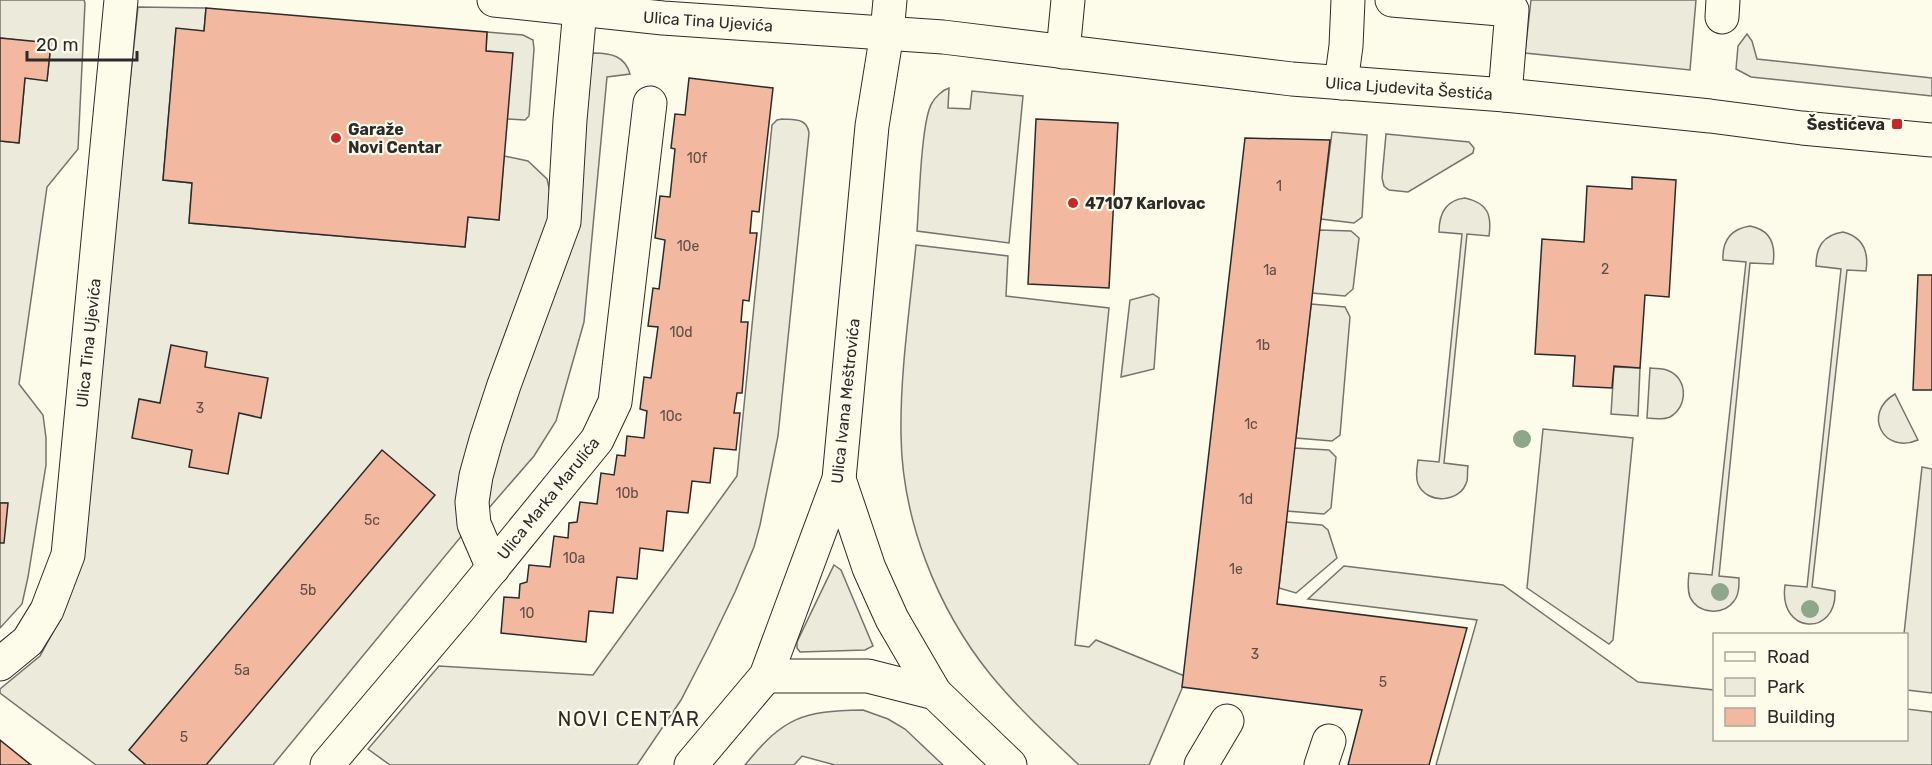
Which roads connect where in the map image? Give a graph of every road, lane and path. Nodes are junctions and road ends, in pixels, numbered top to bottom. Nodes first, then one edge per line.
1 (121, 0) edge
2 (494, 0) edge
3 (890, 0) edge
4 (1068, 0) edge
5 (1348, 0) edge
6 (1392, 0) edge
7 (580, 9) junction
8 (887, 33) junction
9 (1063, 52) junction
10 (1341, 83) junction
11 (1505, 95) junction
12 (651, 103) dead end
13 (1932, 140) edge
14 (839, 479) junction
15 (493, 568) junction
16 (0, 664) edge
17 (766, 676) junction
18 (935, 693) junction
19 (1227, 721) dead end
20 (327, 765) edge
21 (691, 765) edge
22 (1010, 765) edge
23 (1201, 765) edge

1 - 16 street, Ulica Tina Ujevića
2 - 7 street, Ulica Tina Ujevića
3 - 8 street, Ulica Ivana Meštrovića
4 - 9 street
5 - 10 street
6 - 11 street
7 - 8 street, Ulica Tina Ujevića
7 - 15 street
8 - 9 street, Ulica Ljudevita Šestića
8 - 14 street, Ulica Ivana Meštrovića
9 - 10 street, Ulica Ljudevita Šestića
10 - 11 street, Ulica Ljudevita Šestića
11 - 13 street, Ulica Ljudevita Šestića
12 - 15 street, Ulica Marka Marulića
14 - 17 street, Ulica Ivana Meštrovića
14 - 18 street
15 - 20 street, Ulica Marka Marulića
17 - 18 street
17 - 21 street, Ulica Ivana Meštrovića
18 - 22 street
19 - 23 street

